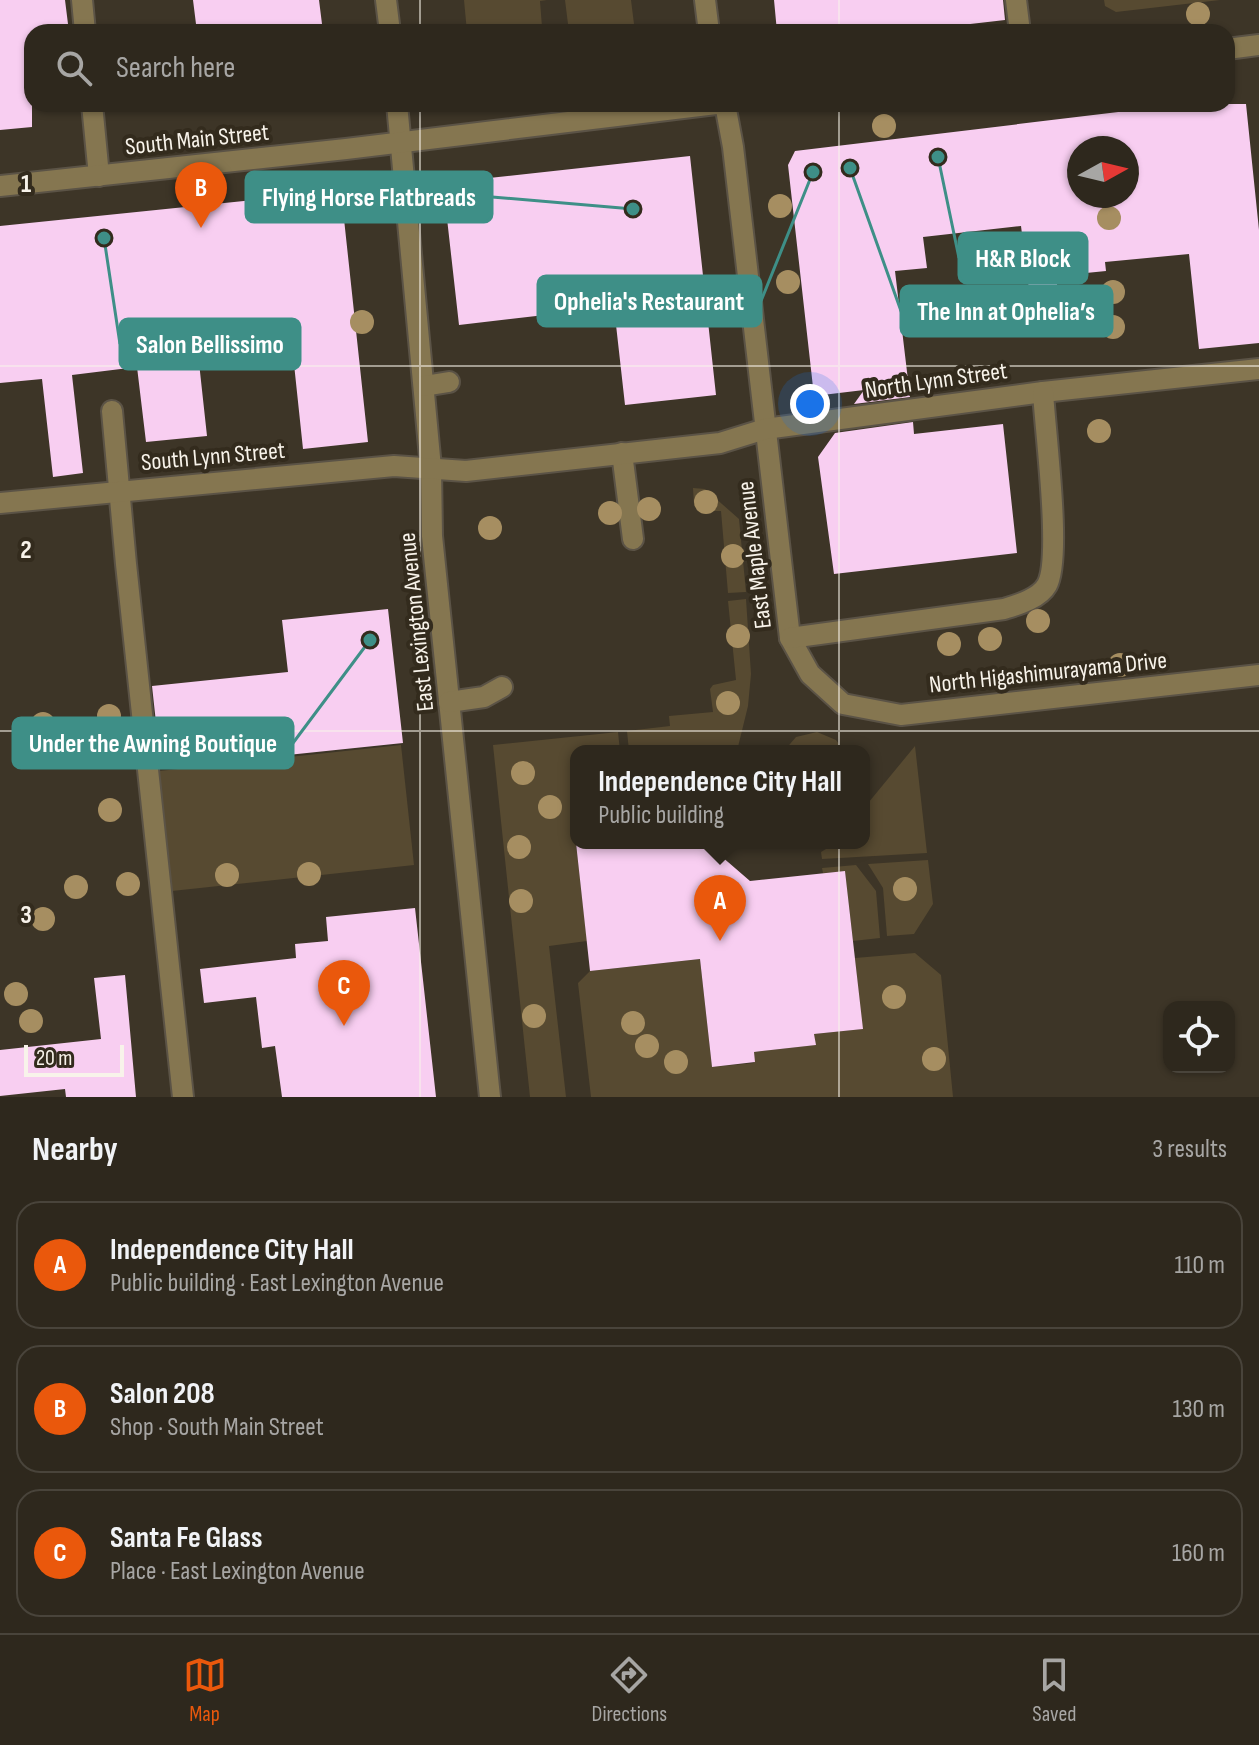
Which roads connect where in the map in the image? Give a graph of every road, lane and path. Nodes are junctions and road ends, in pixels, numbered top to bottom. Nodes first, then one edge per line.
1 (82, 0) edge
2 (386, 0) edge
3 (705, 0) edge
4 (1016, 0) edge
5 (84, 24) edge
6 (389, 24) edge
7 (708, 24) edge
8 (1019, 24) edge
9 (1259, 45) edge
10 (1235, 48) edge
11 (93, 112) edge
12 (397, 112) edge
13 (651, 112) edge
14 (726, 112) edge
15 (399, 143) junction
16 (99, 176) junction
17 (0, 186) edge
18 (1259, 369) edge
19 (449, 382) dead end
20 (424, 386) junction
21 (1043, 392) junction
22 (112, 411) dead end
23 (765, 429) junction
24 (622, 453) junction
25 (431, 468) junction
26 (118, 491) junction
27 (0, 503) edge
28 (633, 539) dead end
29 (790, 638) junction
30 (1259, 675) edge
31 (502, 687) dead end
32 (449, 702) junction
33 (843, 704) joint
34 (183, 1097) edge
35 (490, 1097) edge

1 - 5 street
2 - 6 street
3 - 7 street
4 - 8 street
9 - 10 street
11 - 16 street
12 - 15 street, East Lexington Avenue
13 - 15 street, South Main Street
14 - 23 street, East Maple Avenue
15 - 16 street, South Main Street
15 - 20 street, East Lexington Avenue
16 - 17 street, South Main Street
18 - 21 street, North Lynn Street
19 - 20 street
20 - 25 street, East Lexington Avenue
21 - 23 street, North Lynn Street
21 - 29 street
22 - 26 street
23 - 24 street, North Lynn Street
23 - 29 street, East Maple Avenue
24 - 25 street, North Lynn Street
24 - 28 street
25 - 26 street, South Lynn Street
25 - 32 street, East Lexington Avenue
26 - 27 street, South Lynn Street
26 - 34 street
29 - 33 street, East Maple Avenue
30 - 33 street, North Higashimurayama Drive
31 - 32 street
32 - 35 street, East Lexington Avenue

